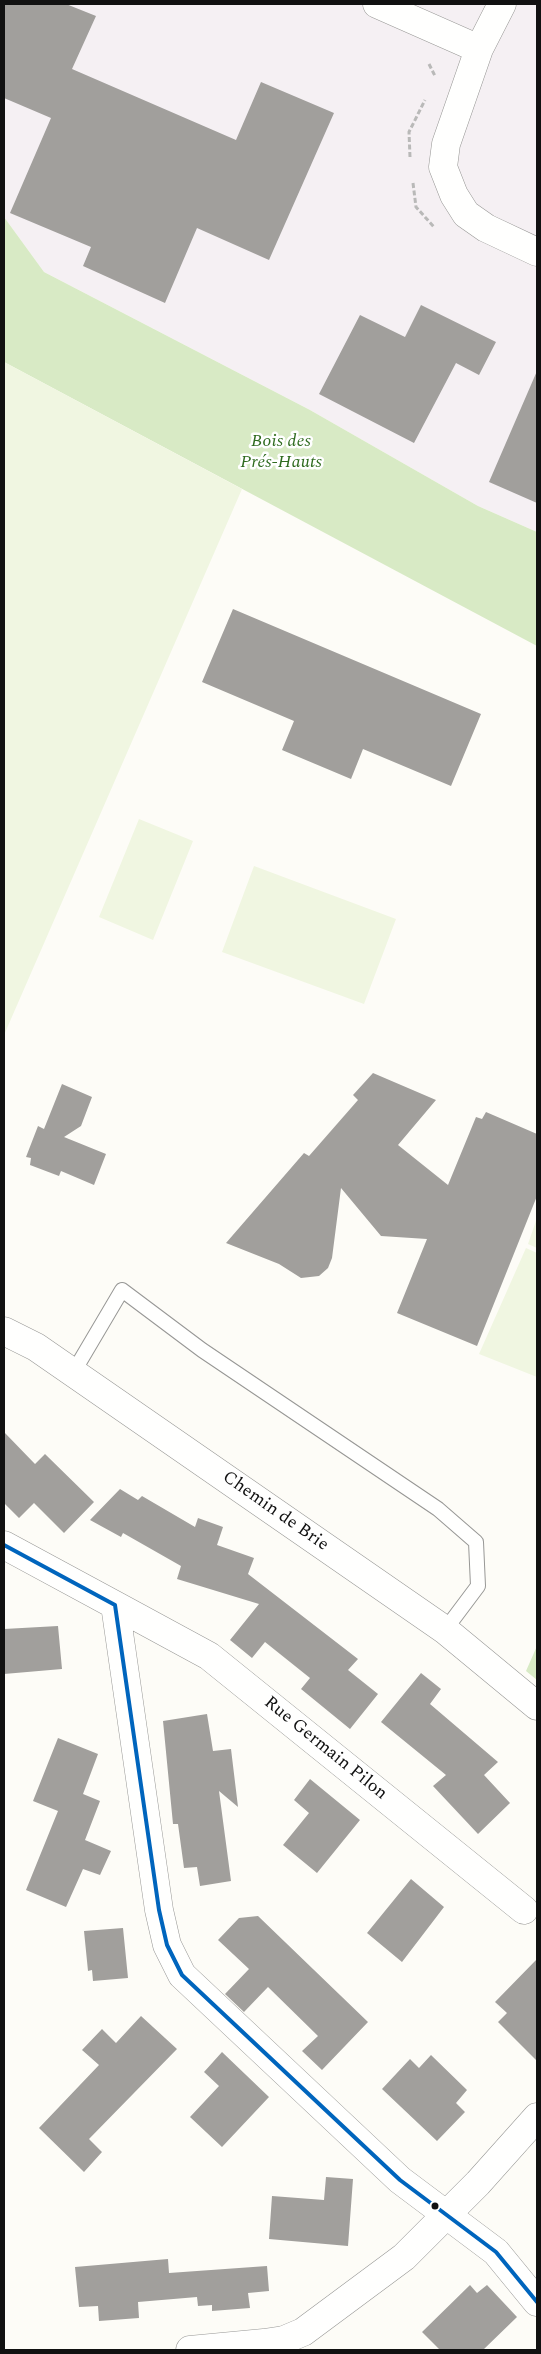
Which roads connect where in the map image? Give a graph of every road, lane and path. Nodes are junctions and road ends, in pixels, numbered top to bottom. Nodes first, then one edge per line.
1 (377, 4) edge
2 (502, 4) edge
3 (479, 49) junction
4 (537, 252) edge
5 (4, 1331) edge
6 (73, 1373) junction
7 (4, 1545) edge
8 (115, 1605) junction
9 (445, 1630) junction
10 (537, 1706) edge
11 (524, 1910) dead end
12 (537, 2117) edge
13 (447, 2214) junction
14 (537, 2302) edge
15 (190, 2350) edge

1 - 3 street
2 - 3 street
3 - 4 street
5 - 6 street, Chemin de Brie
6 - 9 street, Chemin de Brie
6 - 9 lane
7 - 8 street, Rue Germain Pilon
8 - 11 street, Rue Germain Pilon
8 - 13 street
9 - 10 street, Chemin de Brie
12 - 13 street
13 - 14 street
13 - 15 street

